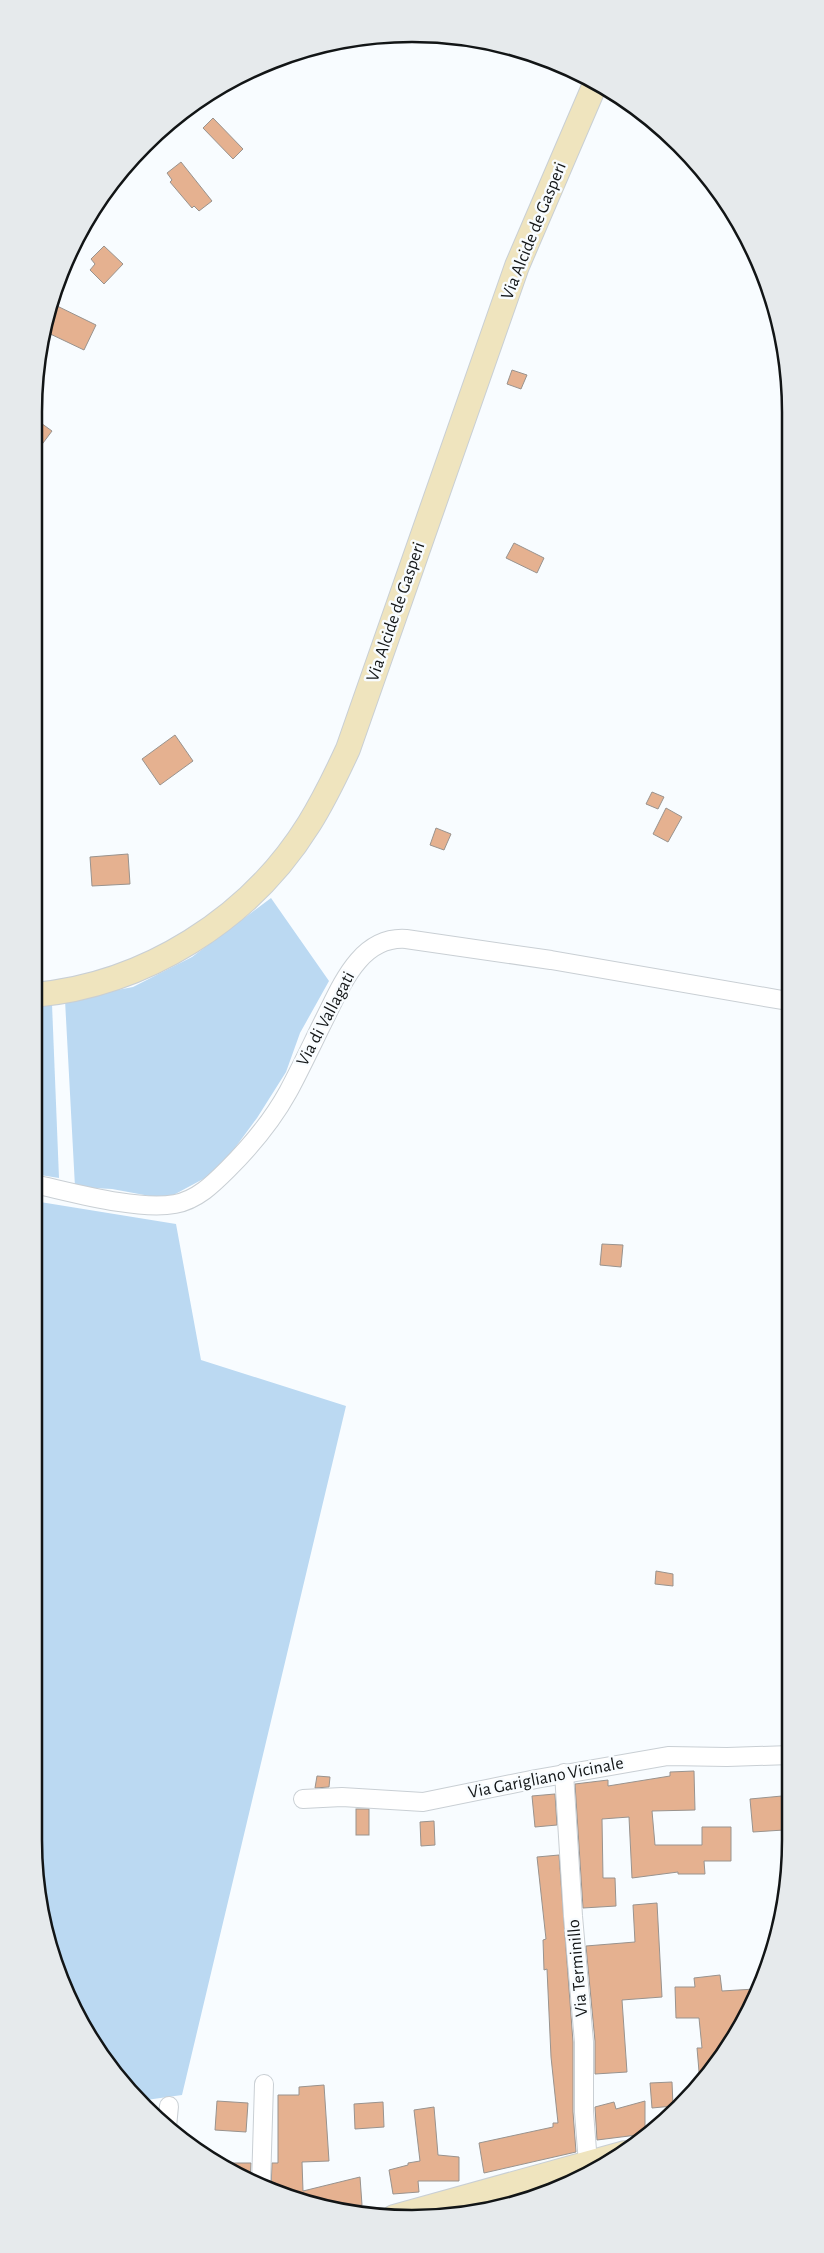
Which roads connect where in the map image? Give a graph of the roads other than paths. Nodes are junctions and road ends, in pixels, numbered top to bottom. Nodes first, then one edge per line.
1 (593, 90) edge
2 (42, 994) edge
3 (782, 1000) edge
4 (42, 1186) edge
5 (782, 1755) edge
6 (564, 1774) junction
7 (303, 1800) dead end
8 (264, 2084) dead end
9 (169, 2106) dead end
10 (168, 2119) edge
11 (595, 2162) edge
12 (588, 2164) junction
13 (261, 2178) edge
14 (518, 2193) edge
15 (430, 2210) edge

1 - 2 street, Via Alcide de Gasperi
3 - 4 street, Via di Vallagati
5 - 6 street, Via Garigliano Vicinale
6 - 7 street, Via Garigliano Vicinale
6 - 12 street, Via Terminillo
8 - 13 street
9 - 10 street
11 - 12 street
12 - 14 street
14 - 15 street

